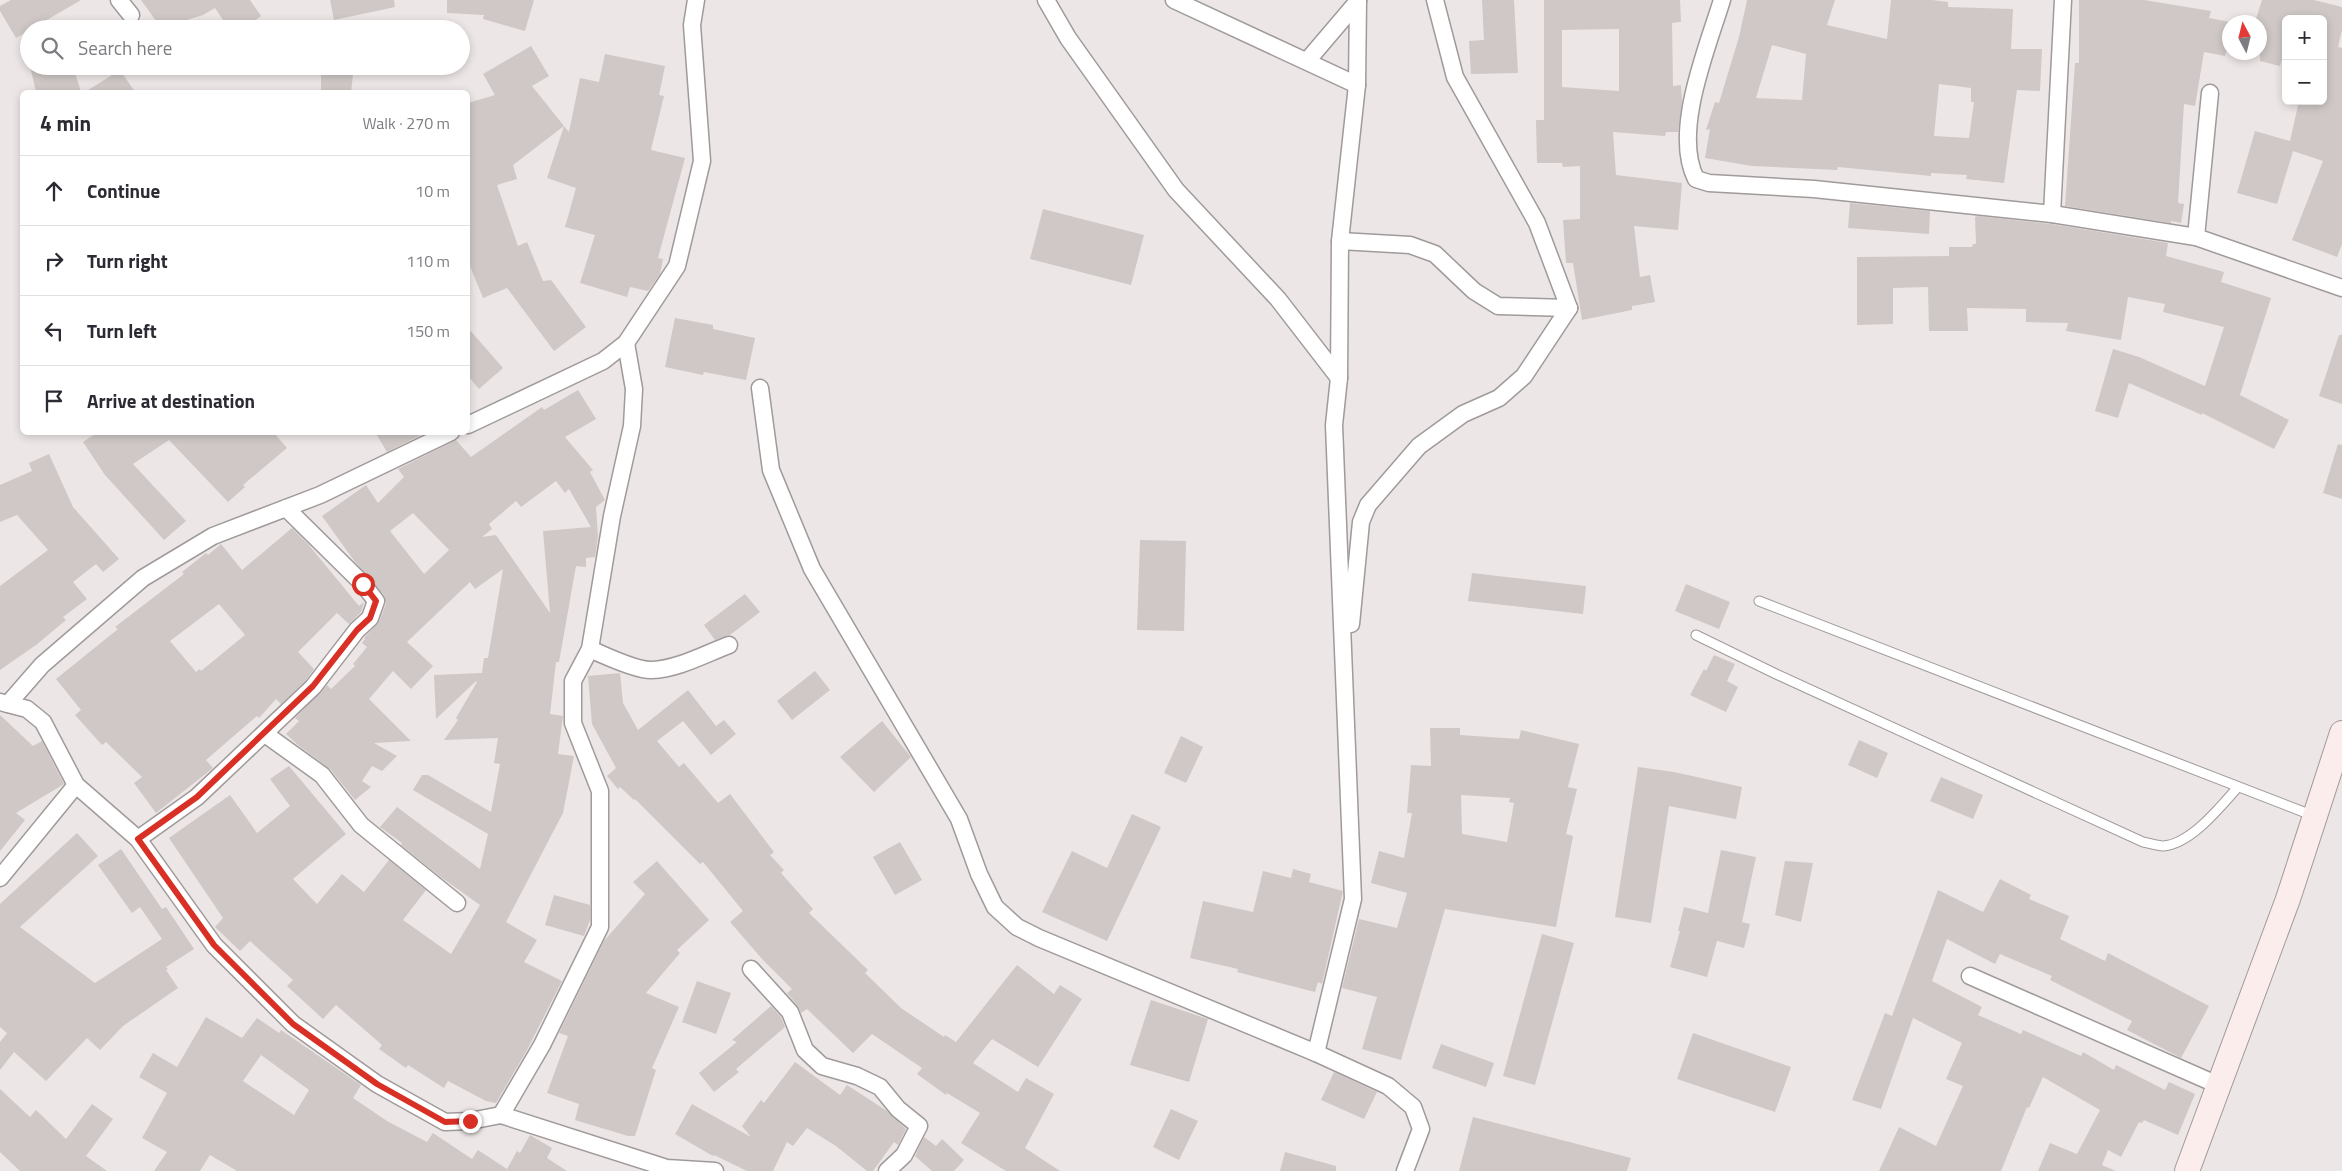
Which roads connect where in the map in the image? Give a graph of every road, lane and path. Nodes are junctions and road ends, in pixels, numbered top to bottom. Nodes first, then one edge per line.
1 (119, 0) edge
2 (696, 0) edge
3 (1046, 0) edge
4 (1174, 0) edge
5 (1435, 0) edge
6 (1722, 0) edge
7 (2063, 0) edge
8 (1358, 1) edge
9 (131, 15) dead end
10 (1307, 61) junction
11 (1357, 85) junction
12 (2210, 93) dead end
13 (2052, 214) junction
14 (2196, 237) junction
15 (1340, 241) junction
16 (2342, 288) edge
17 (1569, 308) junction
18 (626, 343) junction
19 (1339, 378) junction
20 (760, 388) dead end
21 (470, 424) edge
22 (445, 435) edge
23 (286, 508) junction
24 (1759, 601) dead end
25 (1696, 635) dead end
26 (729, 645) dead end
27 (590, 649) junction
28 (1346, 674) junction
29 (4, 703) edge
30 (2342, 733) edge
31 (265, 734) junction
32 (76, 785) junction
33 (2238, 787) junction
34 (2314, 816) junction
35 (138, 839) junction
36 (0, 878) edge
37 (457, 904) dead end
38 (751, 969) dead end
39 (1970, 976) dead end
40 (1316, 1053) junction
41 (2218, 1085) junction
42 (501, 1115) junction
43 (715, 1171) edge
44 (887, 1171) edge
45 (1405, 1171) edge
46 (2187, 1171) edge

1 - 9 street
2 - 18 street
3 - 19 street
4 - 10 street
5 - 17 street
6 - 13 street
7 - 13 street
8 - 10 street
8 - 11 street
10 - 11 street
11 - 15 street
12 - 14 street
13 - 14 street
14 - 16 street
15 - 17 street
15 - 19 street
17 - 28 street
18 - 21 street
18 - 27 street
19 - 28 street
20 - 40 street
22 - 23 street
23 - 29 street
23 - 31 street
24 - 33 lane
25 - 33 lane
26 - 27 street
27 - 42 street
28 - 40 street
29 - 32 street
30 - 34 street
31 - 35 street
31 - 37 street
32 - 35 street
32 - 36 street
33 - 34 lane
34 - 41 street
35 - 42 street
38 - 44 street
39 - 41 street
40 - 45 street
41 - 46 street
42 - 43 street

